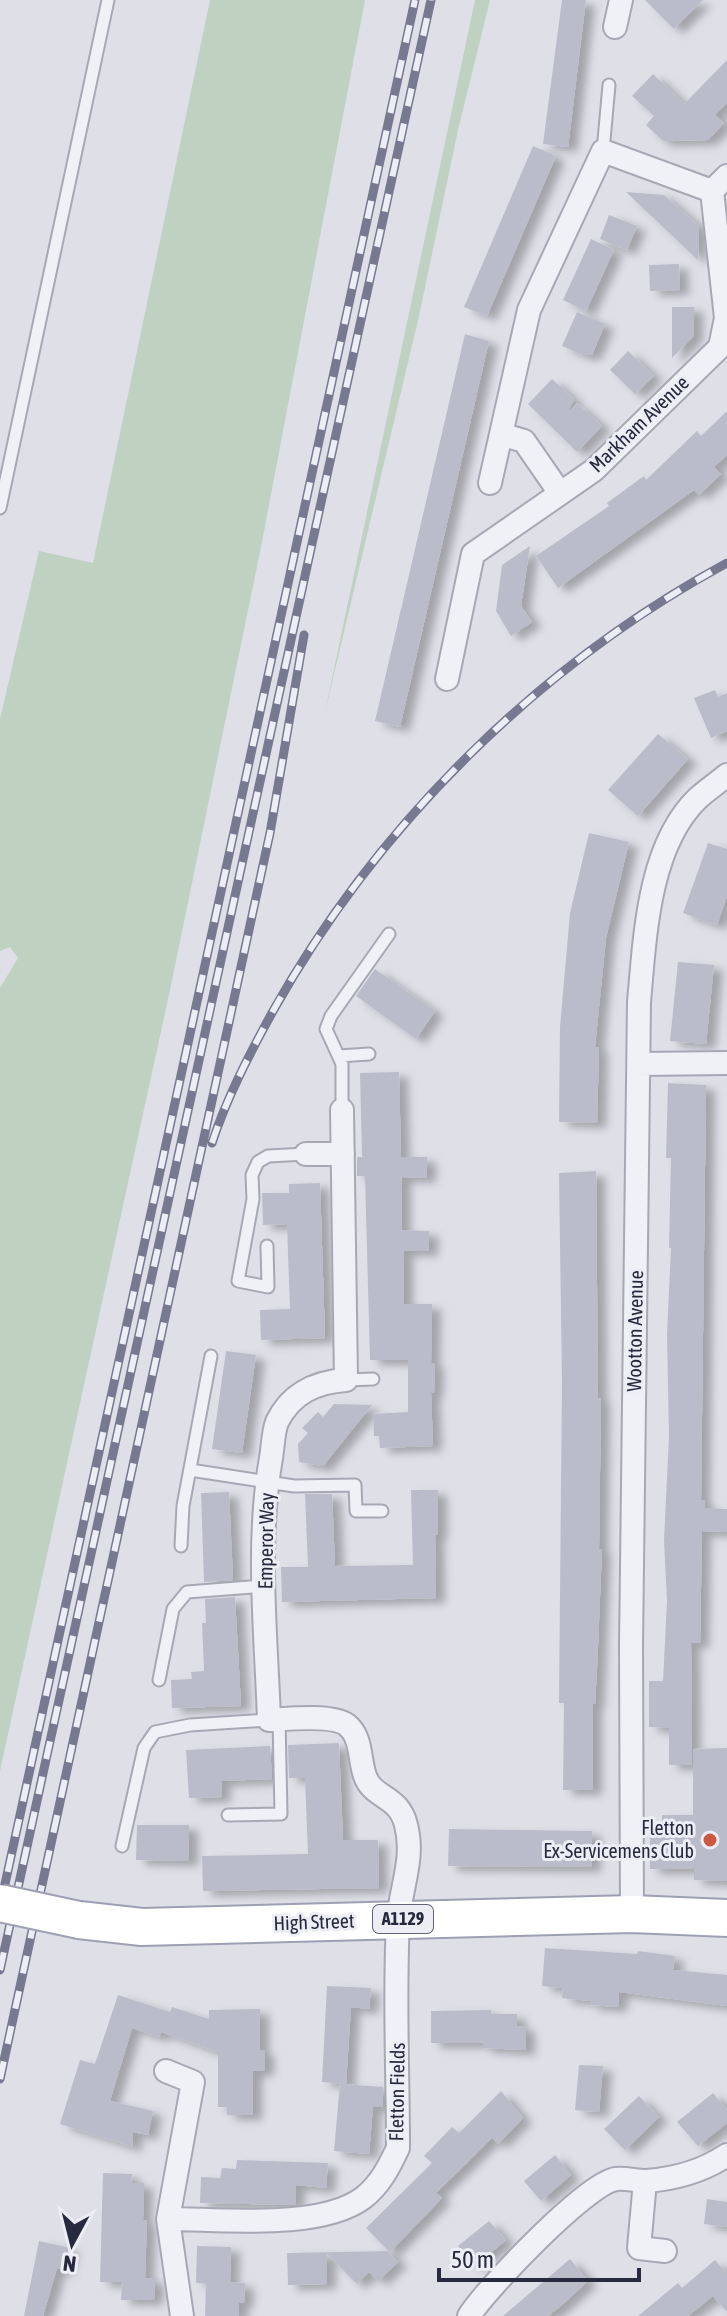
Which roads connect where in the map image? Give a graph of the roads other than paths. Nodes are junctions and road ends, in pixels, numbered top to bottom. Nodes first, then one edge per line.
1 (108, 0) edge
2 (621, 0) edge
3 (615, 27) dead end
4 (609, 85) dead end
5 (603, 151) junction
6 (720, 184) edge
7 (727, 318) edge
8 (501, 434) junction
9 (490, 483) dead end
10 (560, 493) junction
11 (0, 508) edge
12 (447, 679) dead end
13 (727, 775) edge
14 (389, 934) dead end
15 (369, 1054) dead end
16 (339, 1056) junction
17 (727, 1063) edge
18 (639, 1064) junction
19 (342, 1110) joint
20 (306, 1154) joint
21 (343, 1154) junction
22 (267, 1246) dead end
23 (211, 1356) dead end
24 (373, 1379) dead end
25 (346, 1380) junction
26 (190, 1470) junction
27 (267, 1482) junction
28 (382, 1511) dead end
29 (181, 1546) dead end
30 (264, 1586) junction
31 (159, 1680) dead end
32 (274, 1720) junction
33 (228, 1815) dead end
34 (122, 1846) dead end
35 (0, 1903) edge
36 (632, 1914) junction
37 (727, 1918) edge
38 (398, 1919) junction
39 (166, 2071) dead end
40 (727, 2155) edge
41 (645, 2181) junction
42 (168, 2219) junction
43 (665, 2251) dead end
44 (182, 2316) edge
45 (469, 2316) edge

1 - 11 lane
2 - 3 street
4 - 5 lane
5 - 6 street
5 - 8 street
6 - 7 street, Markham Avenue
7 - 10 street, Markham Avenue
8 - 9 street
8 - 10 street
10 - 12 street, Markham Avenue
13 - 18 street, Wootton Avenue
14 - 16 lane
15 - 16 lane
16 - 19 lane
17 - 18 street
18 - 36 street, Wootton Avenue
19 - 21 street
20 - 21 street
20 - 22 lane
21 - 25 street
23 - 26 lane
24 - 25 lane
25 - 27 street, Emperor Way
26 - 27 lane
26 - 29 lane
27 - 28 lane
27 - 30 street, Emperor Way
30 - 31 lane
30 - 32 street, Emperor Way
32 - 33 lane
32 - 34 lane
32 - 38 street
35 - 38 main road, High Street / A1129, bridge
36 - 37 main road, High Street / A1129
36 - 38 main road, High Street / A1129
38 - 42 street, Fletton Fields
39 - 42 street
40 - 41 street
41 - 43 street
41 - 45 street
42 - 44 street

